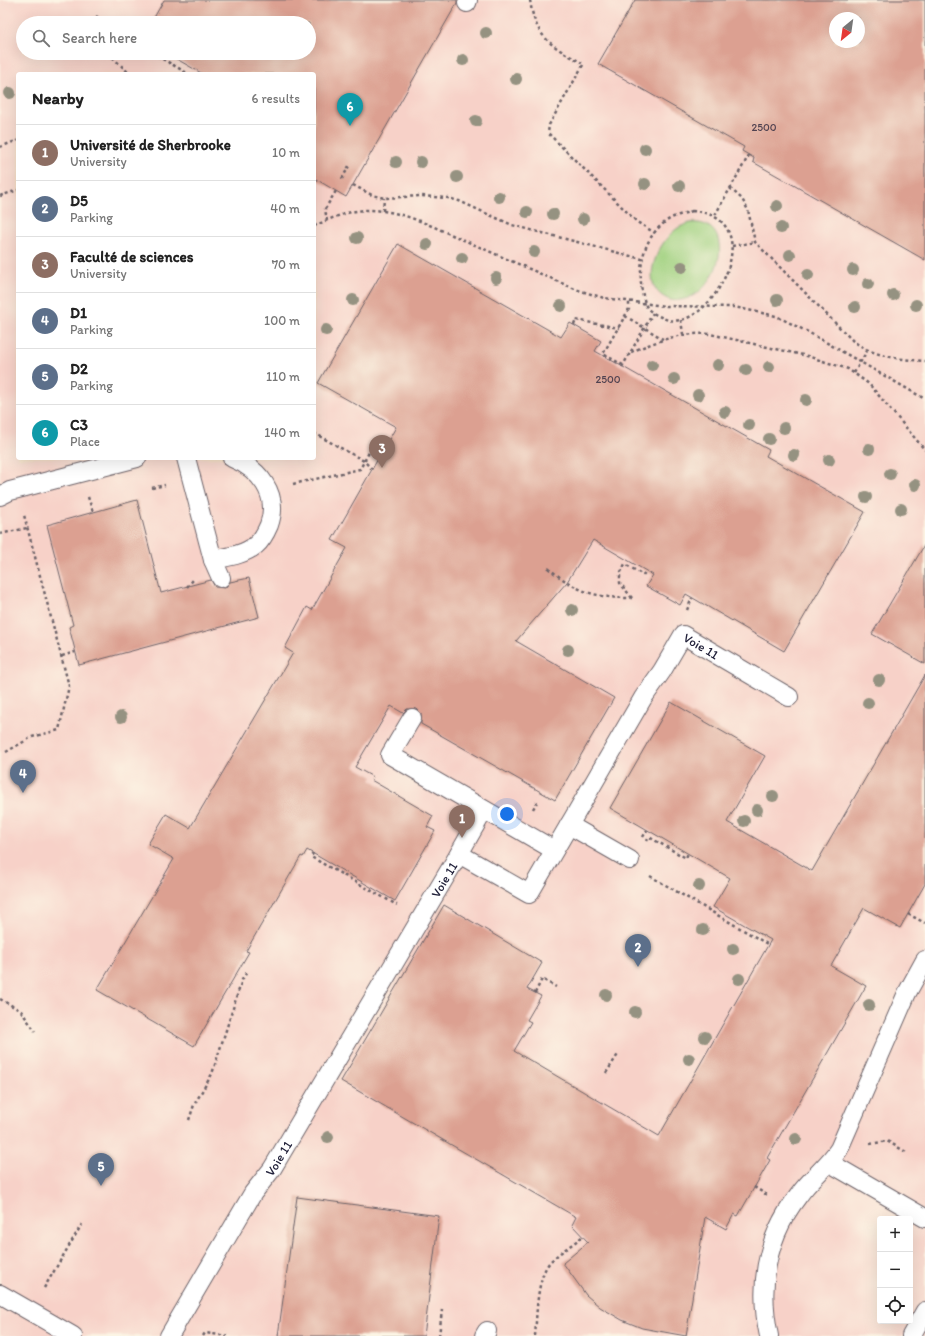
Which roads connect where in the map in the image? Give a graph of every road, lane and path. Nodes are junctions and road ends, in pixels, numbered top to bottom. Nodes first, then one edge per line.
1 (530, 0) edge
2 (115, 60) edge
3 (164, 60) edge
4 (128, 72) edge
5 (185, 72) edge
6 (16, 141) edge
7 (0, 147) edge
8 (749, 155) dead end
9 (350, 166) dead end
10 (342, 179) dead end
11 (353, 185) dead end
12 (730, 188) junction
13 (16, 191) edge
14 (336, 191) dead end
15 (0, 196) edge
16 (384, 198) junction
17 (383, 211) junction
18 (715, 216) junction
19 (327, 221) junction
20 (316, 225) edge
21 (655, 233) junction
22 (755, 242) junction
23 (732, 246) junction
24 (642, 259) junction
25 (629, 301) junction
26 (645, 303) junction
27 (705, 306) junction
28 (653, 313) junction
29 (625, 316) junction
30 (681, 320) junction
31 (574, 325) dead end
32 (619, 328) junction
33 (645, 328) junction
34 (683, 334) junction
35 (664, 339) junction
36 (867, 351) junction
37 (631, 352) junction
38 (925, 361) edge
39 (860, 362) junction
40 (854, 373) junction
41 (925, 399) edge
42 (316, 434) edge
43 (380, 442) dead end
44 (925, 450) edge
45 (129, 460) edge
46 (187, 460) edge
47 (236, 460) edge
48 (364, 461) junction
49 (372, 469) dead end
50 (286, 486) dead end
51 (86, 491) dead end
52 (0, 496) edge
53 (22, 509) dead end
54 (93, 512) dead end
55 (27, 528) junction
56 (0, 534) edge
57 (213, 560) junction
58 (548, 568) dead end
59 (646, 571) dead end
60 (221, 578) dead end
61 (692, 598) dead end
62 (688, 603) dead end
63 (75, 652) dead end
64 (62, 656) junction
65 (789, 697) dead end
66 (412, 718) dead end
67 (6, 752) dead end
68 (537, 802) dead end
69 (533, 809) dead end
70 (484, 810) junction
71 (568, 825) junction
72 (654, 840) dead end
73 (554, 850) junction
74 (312, 853) dead end
75 (688, 853) dead end
76 (459, 854) junction
77 (630, 860) dead end
78 (645, 874) dead end
79 (400, 900) dead end
80 (908, 914) dead end
81 (925, 923) edge
82 (769, 944) dead end
83 (925, 960) edge
84 (246, 972) dead end
85 (556, 987) dead end
86 (535, 993) dead end
87 (0, 999) edge
88 (35, 1031) dead end
89 (619, 1053) dead end
90 (606, 1072) dead end
91 (188, 1120) dead end
92 (868, 1144) dead end
93 (908, 1153) dead end
94 (830, 1163) junction
95 (754, 1187) dead end
96 (763, 1193) dead end
97 (925, 1218) edge
98 (82, 1224) dead end
99 (583, 1236) dead end
100 (43, 1290) dead end
101 (0, 1294) edge
102 (442, 1310) dead end
103 (925, 1311) edge
104 (74, 1336) edge
105 (169, 1336) edge
106 (203, 1336) edge
107 (227, 1336) edge
108 (439, 1336) edge
109 (535, 1336) edge
110 (769, 1336) edge
111 (911, 1336) edge

1 - 21 path
2 - 4 path
3 - 5 path
6 - 7 path
8 - 12 path
9 - 10 path
11 - 16 path
12 - 18 path
12 - 22 path
13 - 15 path
14 - 19 path
16 - 17 path
16 - 24 path
17 - 19 path
17 - 25 path
18 - 21 path
18 - 23 path
19 - 20 path
21 - 24 path
22 - 23 path
22 - 36 path
23 - 27 path
24 - 26 path
25 - 26 path
25 - 29 path
26 - 27 path
26 - 28 path
27 - 30 path
27 - 39 path
28 - 30 path
28 - 33 path
29 - 32 path
29 - 33 path
30 - 34 path
31 - 32 path
32 - 37 path
33 - 35 path
33 - 37 path
34 - 35 path
34 - 40 path
35 - 37 path
36 - 38 path
36 - 39 path
39 - 40 path
39 - 41 path
40 - 44 path
42 - 48 path
43 - 48 path
45 - 52 lane
46 - 57 lane
47 - 57 lane
48 - 49 path
48 - 50 path
51 - 54 path
53 - 55 path
55 - 56 path
55 - 64 path
57 - 60 lane
58 - 59 path
61 - 62 path
63 - 64 path
64 - 67 path
65 - 71 lane, Voie 11
66 - 70 lane
68 - 69 path
70 - 73 lane
70 - 76 lane
71 - 73 lane, Voie 11
71 - 77 lane
72 - 75 path
73 - 76 lane, Voie 11
74 - 79 path
76 - 105 lane, Voie 11
78 - 82 path
80 - 81 path
83 - 94 lane
84 - 91 path
85 - 86 path
87 - 88 path
89 - 90 path
92 - 93 path
94 - 97 lane
94 - 110 lane
95 - 96 path
98 - 100 path
99 - 109 path
101 - 104 lane
102 - 108 path
103 - 111 lane
106 - 107 path

